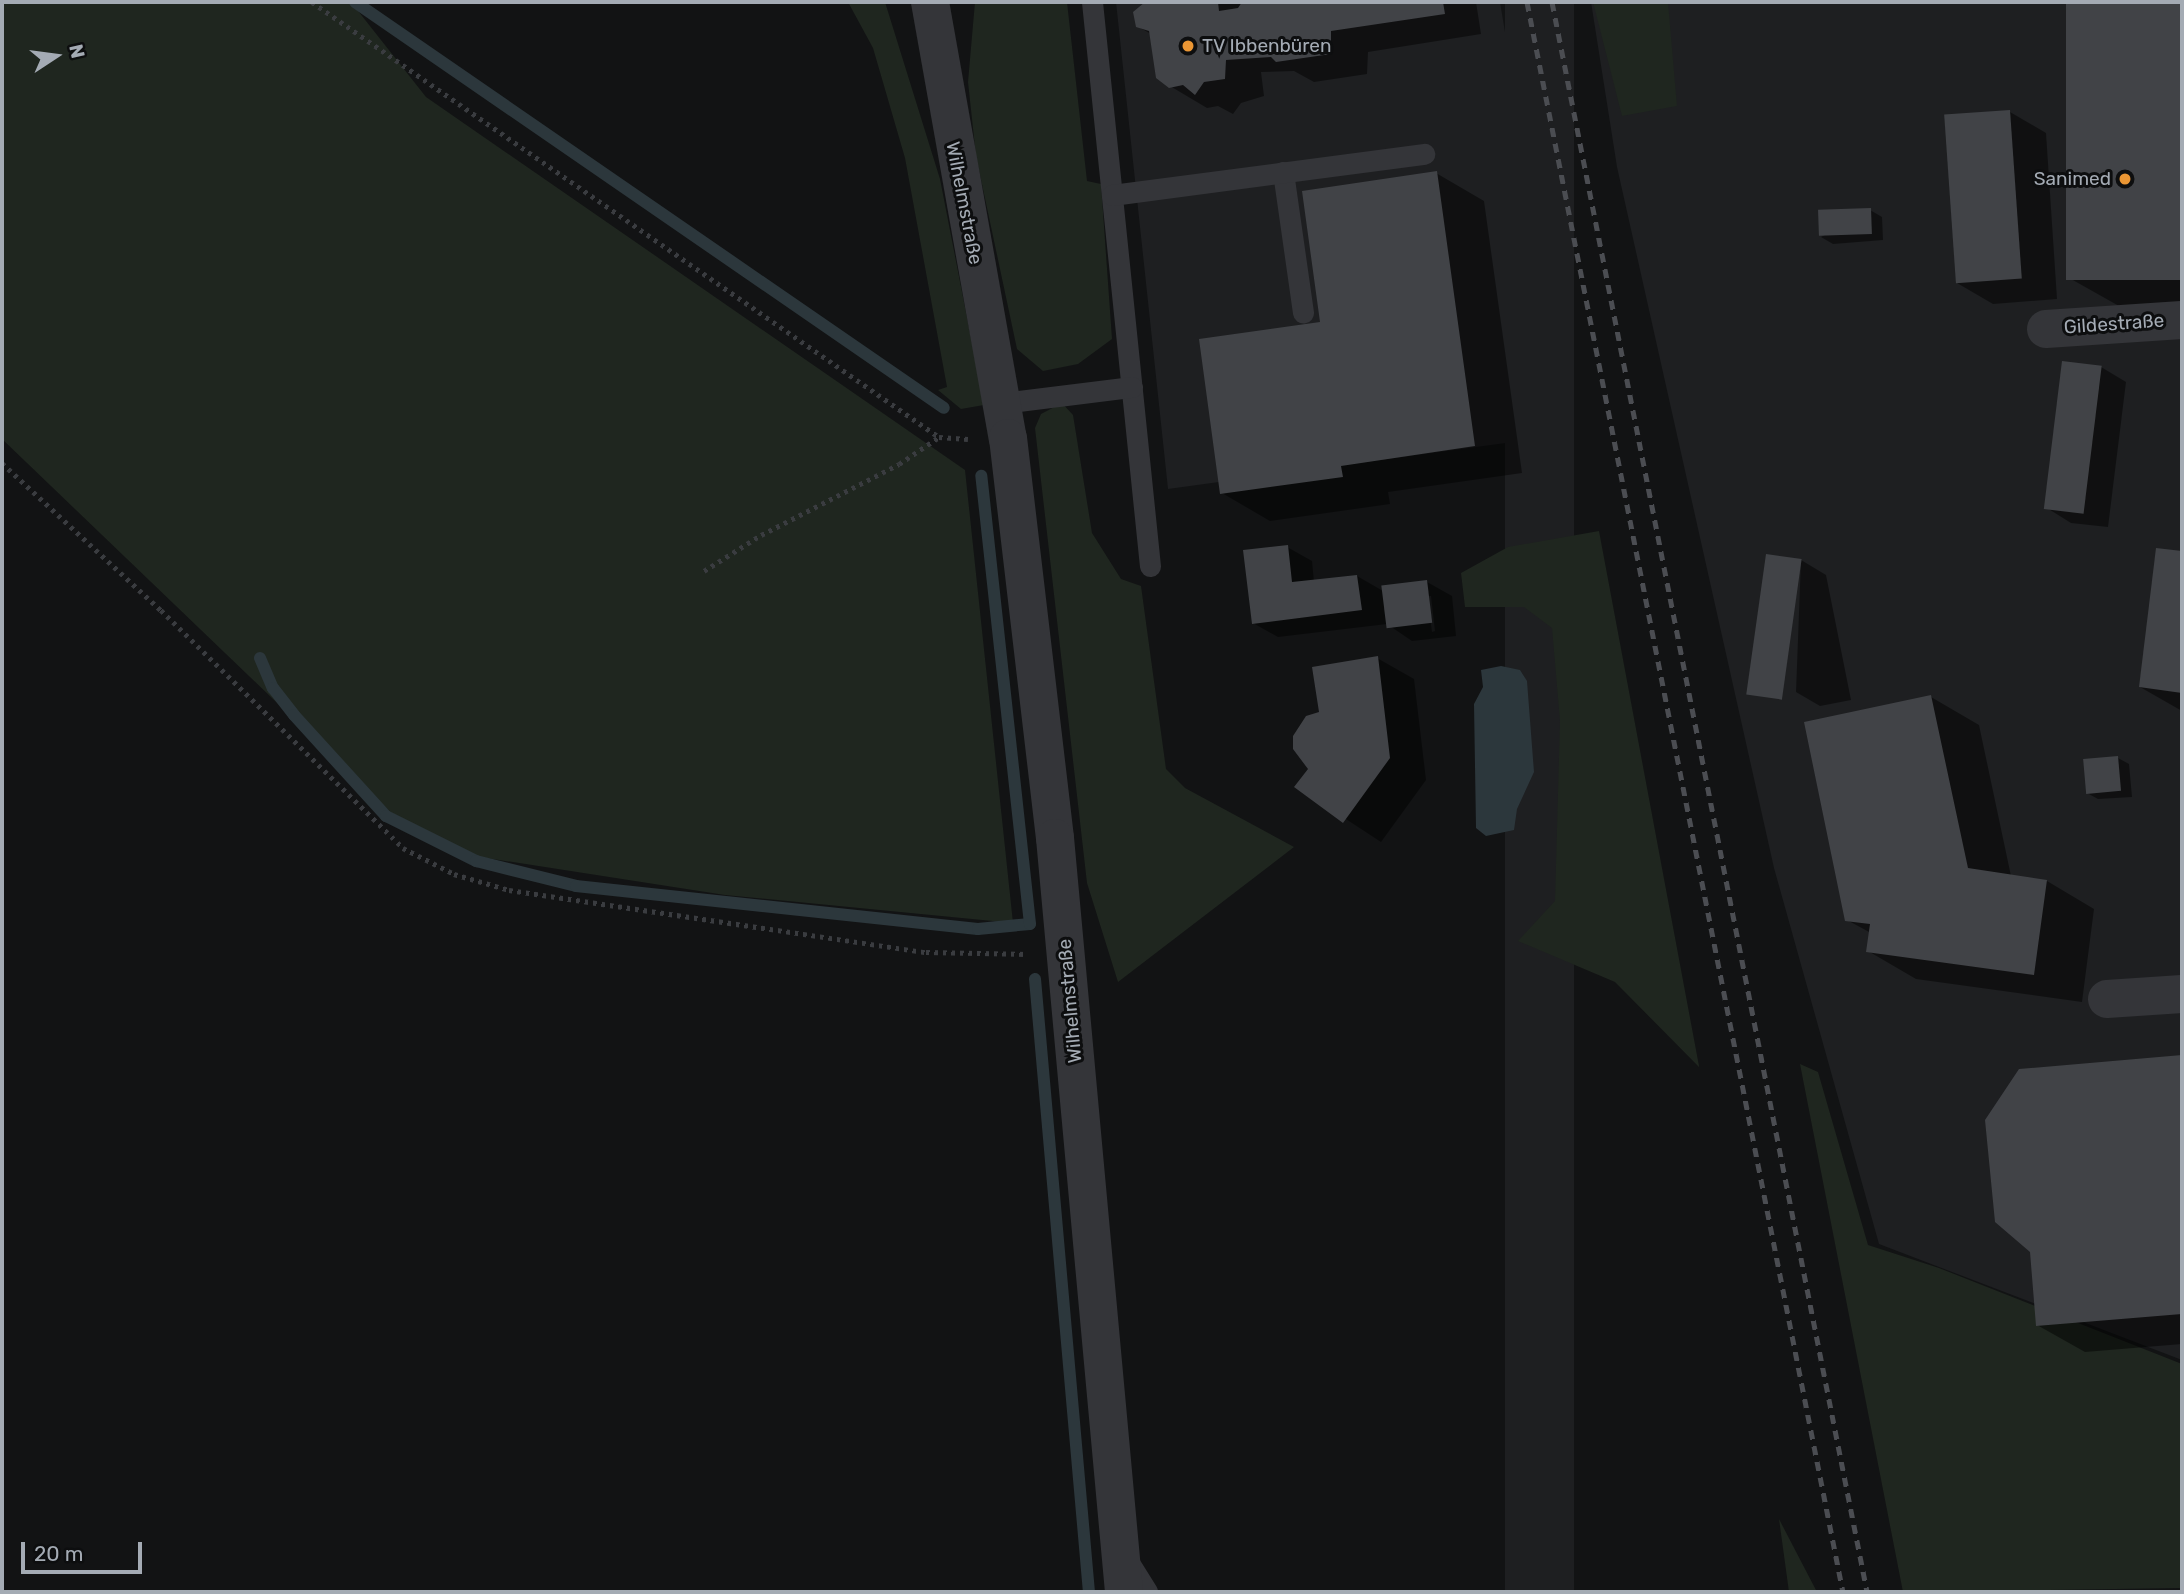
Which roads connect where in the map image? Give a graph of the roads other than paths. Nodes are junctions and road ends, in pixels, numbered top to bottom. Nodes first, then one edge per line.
1 (930, 2) edge
2 (1092, 2) edge
3 (1424, 154) dead end
4 (1283, 172) junction
5 (1112, 195) junction
6 (1303, 313) dead end
7 (2182, 320) edge
8 (2046, 329) dead end
9 (1132, 387) junction
10 (1006, 421) junction
11 (1150, 566) dead end
12 (2182, 994) edge
13 (2107, 999) dead end
14 (1121, 1550) junction
15 (1124, 1592) edge
16 (1147, 1592) edge

1 - 10 street, Wilhelmstraße
2 - 5 lane
3 - 4 lane
4 - 5 lane
4 - 6 lane
5 - 9 lane
7 - 8 street, Gildestraße
9 - 10 lane
9 - 11 lane
10 - 14 street, Wilhelmstraße
12 - 13 street
14 - 15 street
14 - 16 lane, Wilhelmstraße

